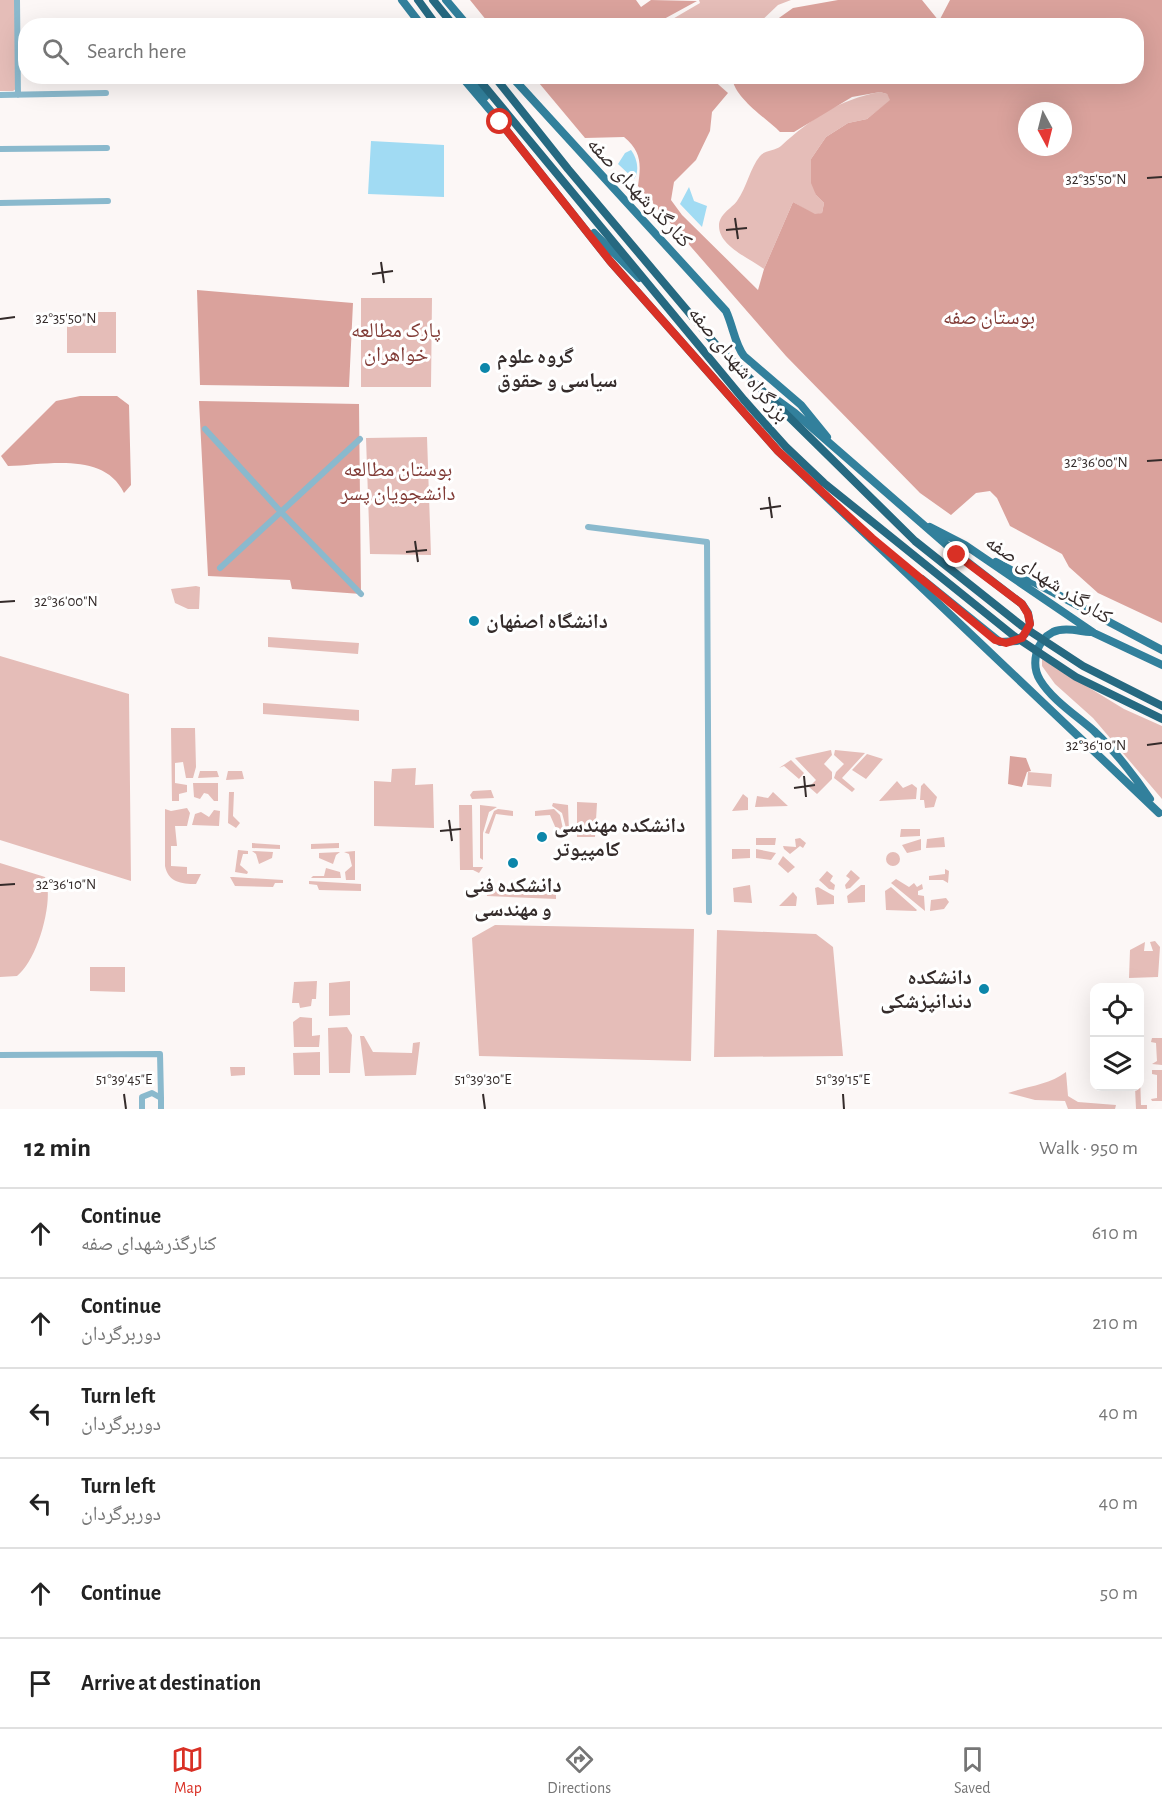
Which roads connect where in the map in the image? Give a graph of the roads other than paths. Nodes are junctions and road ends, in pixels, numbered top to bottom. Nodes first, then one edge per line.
1 (17, 0) edge
2 (418, 0) edge
3 (433, 0) edge
4 (446, 0) edge
5 (404, 1) edge
6 (416, 18) edge
7 (432, 18) edge
8 (448, 18) edge
9 (461, 18) edge
10 (17, 40) joint
11 (468, 84) edge
12 (476, 84) edge
13 (483, 84) edge
14 (500, 84) edge
15 (518, 84) edge
16 (106, 93) dead end
17 (0, 95) edge
18 (18, 95) junction
19 (107, 148) dead end
20 (0, 149) edge
21 (108, 201) dead end
22 (0, 203) edge
23 (565, 203) junction
24 (572, 211) junction
25 (674, 315) junction
26 (753, 383) junction
27 (205, 429) dead end
28 (360, 439) dead end
29 (832, 445) junction
30 (281, 512) junction
31 (918, 520) junction
32 (588, 527) dead end
33 (872, 538) junction
34 (965, 545) junction
35 (220, 568) dead end
36 (361, 594) dead end
37 (1094, 633) junction
38 (1162, 650) edge
39 (1162, 665) edge
40 (1162, 706) edge
41 (1162, 719) edge
42 (1160, 815) edge
43 (709, 912) dead end
44 (0, 1055) edge
45 (161, 1098) junction
46 (142, 1109) edge
47 (161, 1109) edge

1 - 10 street
2 - 7 highway
3 - 8 highway
4 - 9 main road
5 - 6 main road
10 - 18 street
11 - 23 main road
12 - 23 main road
13 - 25 highway, بزرگراه شهدای صفه
14 - 26 highway, بزرگراه شهدای صفه
15 - 29 main road, کنارگذرشهدای صفه
16 - 18 street
17 - 18 street
19 - 20 street
21 - 22 street
23 - 24 main road
24 - 25 main road
24 - 33 main road
25 - 41 highway, بزرگراه شهدای صفه
26 - 29 main road
26 - 40 highway, بزرگراه شهدای صفه
27 - 30 street
28 - 30 street
29 - 31 main road
30 - 35 street
30 - 36 street
31 - 33 main road
31 - 34 main road, کنارگذر شهدای صفه
32 - 43 street
33 - 42 main road
34 - 37 main road, کنارگذر شهدای صفه
34 - 38 main road
37 - 39 main road, کنارگذر شهدای صفه
37 - 42 main road
44 - 45 street
45 - 46 street
45 - 47 street

